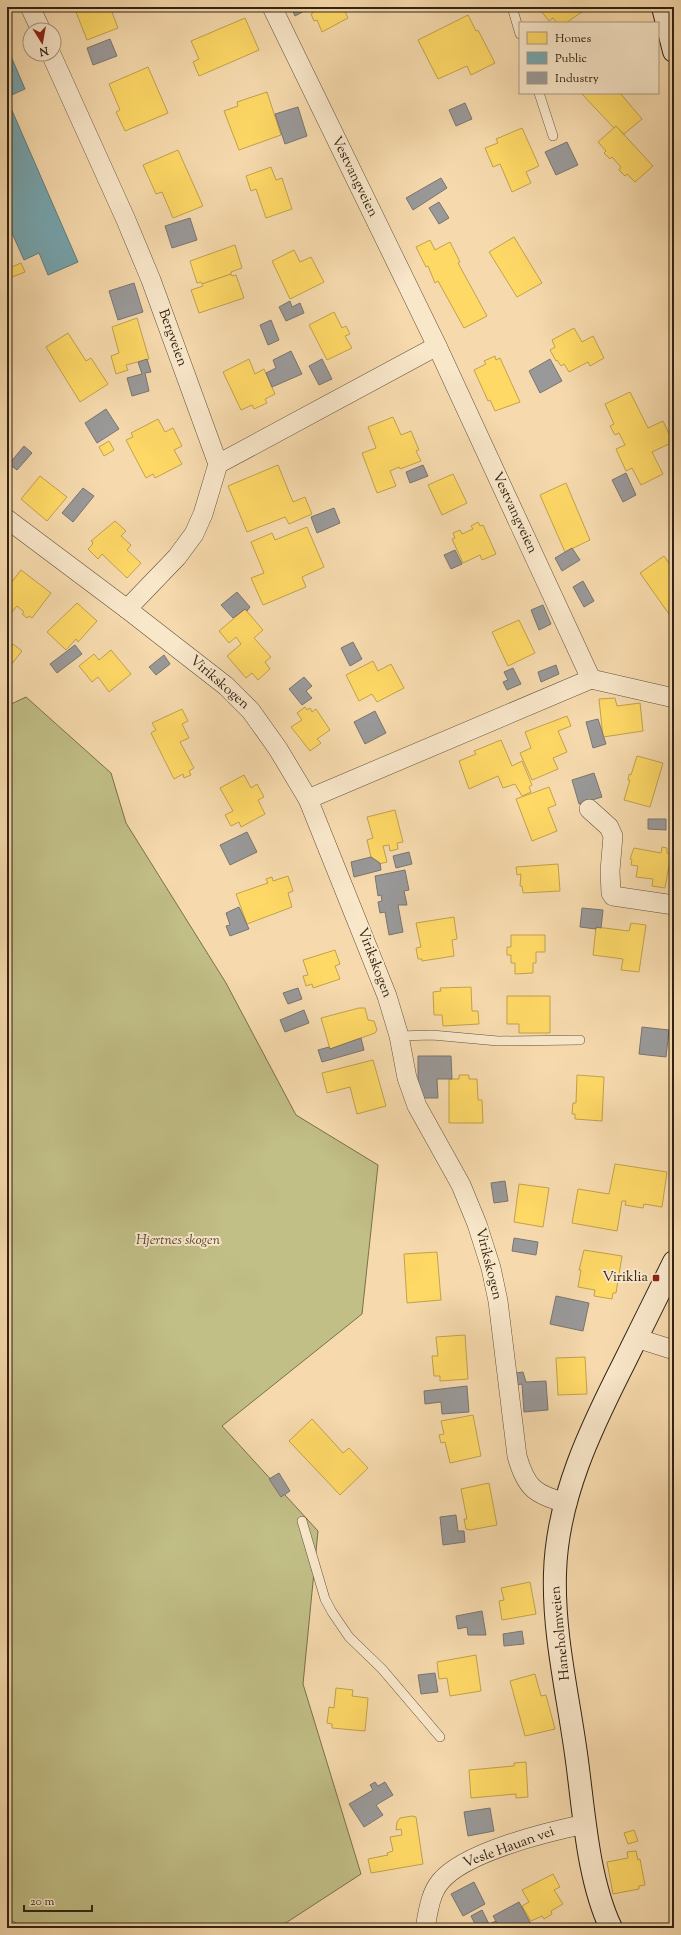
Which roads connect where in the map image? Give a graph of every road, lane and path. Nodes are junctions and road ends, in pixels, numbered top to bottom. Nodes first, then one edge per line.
1 (30, 7) edge
2 (272, 7) edge
3 (512, 7) edge
4 (663, 7) edge
5 (37, 22) edge
6 (519, 31) edge
7 (674, 51) edge
8 (55, 62) edge
9 (539, 94) edge
10 (553, 136) dead end
11 (437, 346) junction
12 (218, 464) junction
13 (7, 519) edge
14 (127, 609) junction
15 (591, 679) junction
16 (674, 698) edge
17 (308, 799) junction
18 (589, 809) dead end
19 (674, 905) edge
20 (399, 1036) junction
21 (580, 1040) dead end
22 (674, 1262) edge
23 (636, 1338) junction
24 (674, 1350) edge
25 (567, 1503) junction
26 (302, 1521) dead end
27 (440, 1738) dead end
28 (585, 1824) junction
29 (425, 1928) edge
30 (611, 1928) edge

1 - 5 street
2 - 11 street, Vestvangveien
3 - 6 lane
4 - 7 main road
8 - 12 street, Bergveien
9 - 10 lane
11 - 12 street
11 - 15 street, Vestvangveien
12 - 14 street
13 - 14 street, Virikskogen
14 - 17 street, Virikskogen
15 - 16 street
15 - 17 street
17 - 20 street, Virikskogen
18 - 19 street
20 - 21 lane
20 - 25 street, Virikskogen
22 - 23 main road, Haneholmveien
23 - 24 street
23 - 25 main road, Haneholmveien
25 - 28 main road, Haneholmveien
26 - 27 lane
28 - 29 street, Vesle Hauan vei
28 - 30 main road, Haneholmveien

